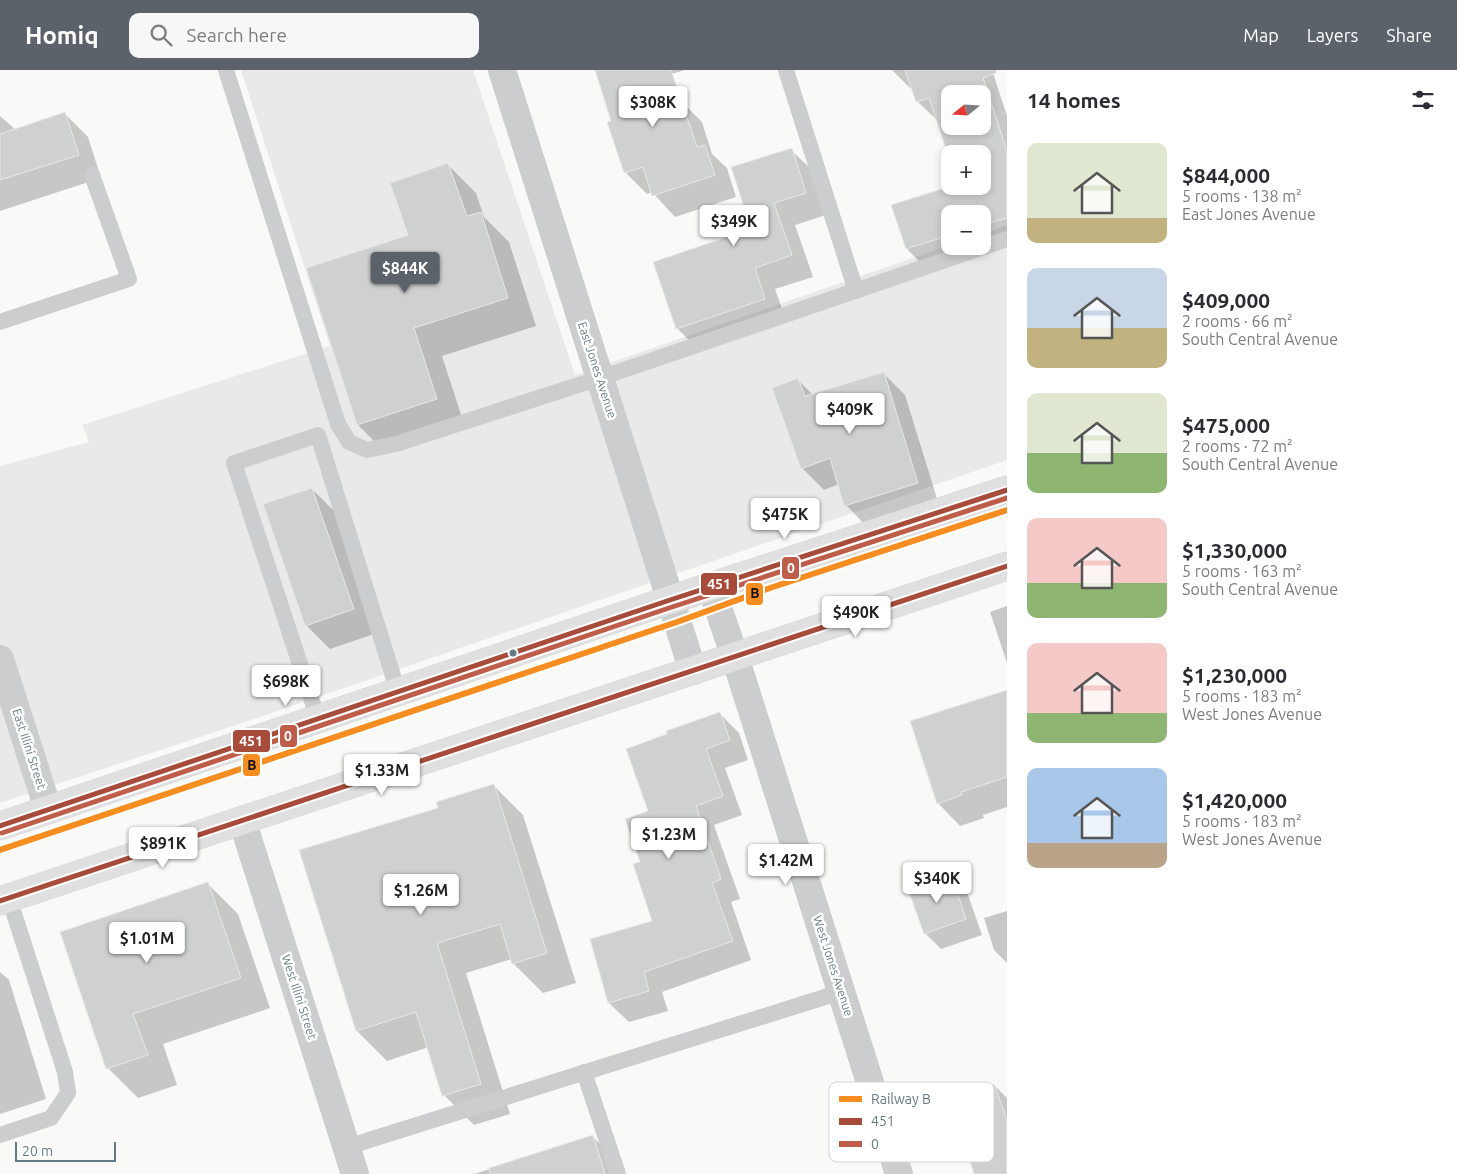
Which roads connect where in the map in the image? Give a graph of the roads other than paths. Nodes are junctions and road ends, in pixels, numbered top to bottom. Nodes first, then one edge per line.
1 (226, 70) edge
2 (502, 70) edge
3 (786, 70) edge
4 (92, 175) dead end
5 (1007, 239) edge
6 (856, 291) junction
7 (0, 322) edge
8 (600, 378) junction
9 (1007, 490) edge
10 (1007, 566) edge
11 (711, 587) junction
12 (670, 600) junction
13 (736, 657) junction
14 (0, 660) edge
15 (693, 670) junction
16 (398, 692) junction
17 (318, 719) junction
18 (48, 810) junction
19 (242, 820) junction
20 (0, 826) edge
21 (5, 900) edge
22 (841, 992) junction
23 (584, 1072) junction
24 (870, 1082) edge
25 (0, 1135) edge
26 (347, 1147) junction
27 (895, 1162) edge
28 (355, 1174) edge
29 (618, 1174) edge
30 (899, 1174) edge

1 - 8 lane
2 - 8 street, East Jones Avenue
3 - 6 lane
4 - 7 lane
5 - 6 lane
6 - 8 lane
8 - 12 street, East Jones Avenue
9 - 11 main road
10 - 13 main road
11 - 12 main road
11 - 13 street, West Jones Avenue
12 - 15 street, East Jones Avenue
12 - 16 main road
13 - 15 main road
13 - 22 street, West Jones Avenue
14 - 18 street, East Illini Street
15 - 19 main road
16 - 17 main road
16 - 17 lane
17 - 18 main road
18 - 20 main road
19 - 21 main road
19 - 26 street, West Illini Street
21 - 25 lane
22 - 23 lane
22 - 24 street, West Jones Avenue
23 - 26 lane
23 - 29 lane
26 - 28 street, West Illini Street
27 - 30 street, West Jones Avenue

